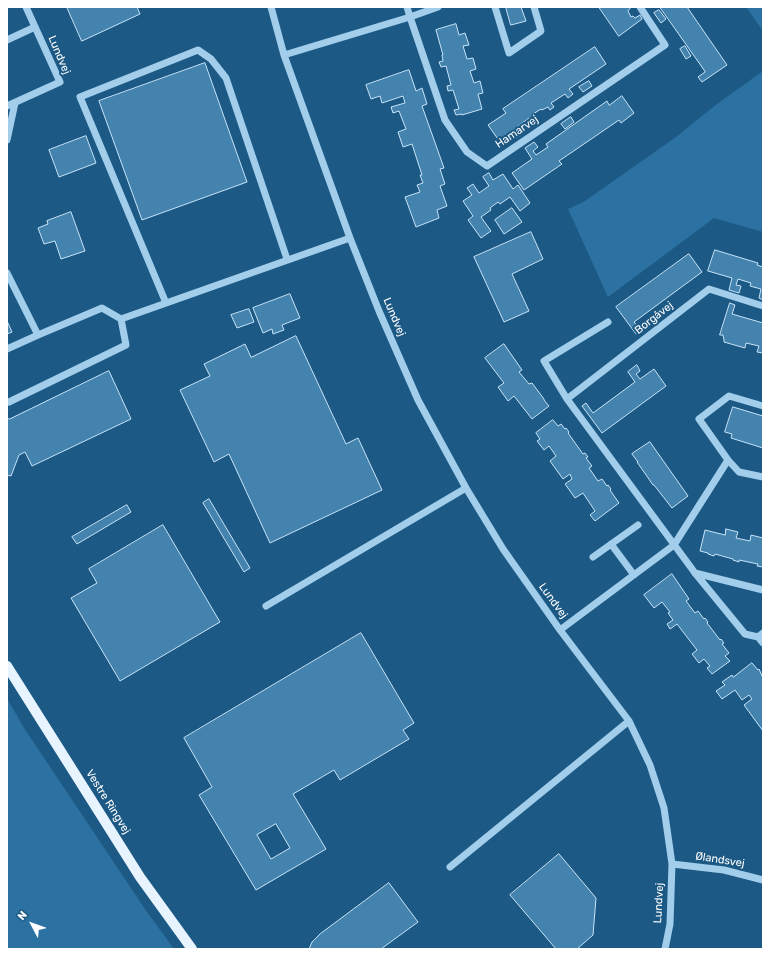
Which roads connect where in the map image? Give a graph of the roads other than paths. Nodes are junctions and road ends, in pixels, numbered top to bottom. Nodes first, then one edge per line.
1 (26, 7) edge
2 (271, 7) edge
3 (407, 7) edge
4 (438, 7) edge
5 (495, 7) edge
6 (534, 7) edge
7 (640, 7) edge
8 (410, 17) junction
9 (35, 27) junction
10 (7, 40) edge
11 (284, 55) junction
12 (15, 103) junction
13 (7, 106) edge
14 (7, 140) edge
15 (350, 238) junction
16 (288, 260) junction
17 (7, 273) edge
18 (166, 303) junction
19 (763, 306) edge
20 (121, 319) junction
21 (608, 322) dead end
22 (38, 335) junction
23 (7, 349) edge
24 (567, 399) junction
25 (9, 402) dead end
26 (763, 406) edge
27 (728, 460) junction
28 (763, 477) edge
29 (466, 488) junction
30 (638, 524) dead end
31 (611, 544) junction
32 (674, 545) junction
33 (593, 557) dead end
34 (694, 573) junction
35 (634, 575) junction
36 (763, 590) edge
37 (266, 606) dead end
38 (560, 630) junction
39 (761, 635) edge
40 (763, 643) edge
41 (7, 666) edge
42 (629, 721) junction
43 (672, 864) junction
44 (450, 867) dead end
45 (763, 880) edge
46 (192, 949) edge
47 (665, 949) edge

1 - 9 street, Lundvej
2 - 11 street, Lundvej
3 - 8 street, Hamarvej
4 - 8 street
5 - 6 street
7 - 8 street, Hamarvej
8 - 11 street
9 - 10 street, Lundvej
9 - 12 street, Lundvej
11 - 15 street, Lundvej
12 - 13 street, Lundvej
12 - 14 street
15 - 16 street
15 - 29 street, Lundvej
16 - 18 street
16 - 18 street
17 - 22 street
18 - 20 street
19 - 24 street, Borgåvej
20 - 22 street
20 - 25 street
21 - 24 street
22 - 23 street
24 - 32 street
26 - 27 street
27 - 28 street
27 - 32 street
29 - 37 street
29 - 38 street, Lundvej
30 - 31 street
31 - 33 street
31 - 35 street
32 - 34 street
32 - 35 street
34 - 36 street
34 - 39 street
35 - 38 street
38 - 42 street, Lundvej
39 - 40 street
41 - 46 main road, Vestre Ringvej
42 - 43 street, Lundvej
42 - 44 street
43 - 45 street, Ølandsvej
43 - 47 street, Lundvej

